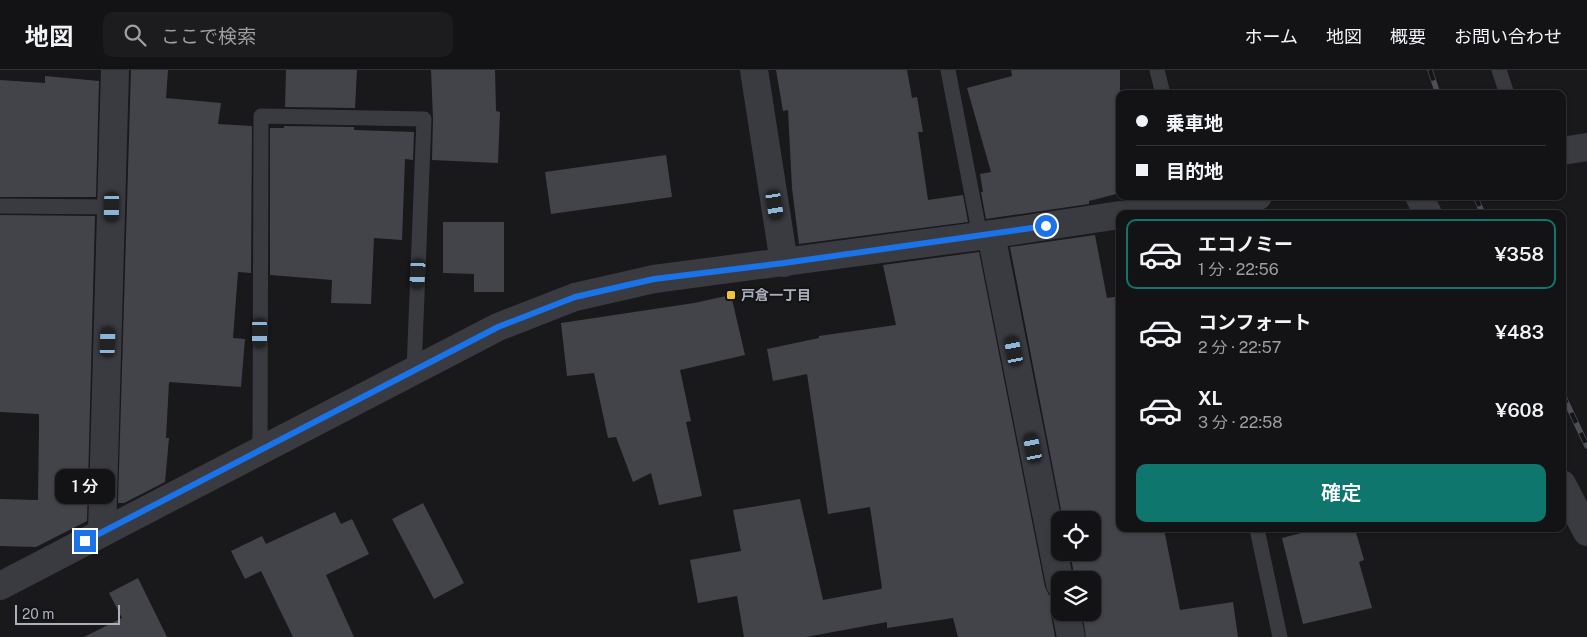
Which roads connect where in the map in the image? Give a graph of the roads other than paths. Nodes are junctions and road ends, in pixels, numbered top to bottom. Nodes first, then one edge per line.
1 (115, 70) edge
2 (754, 70) edge
3 (948, 70) edge
4 (1157, 70) edge
5 (1499, 70) edge
6 (1161, 90) edge
7 (1506, 90) edge
8 (1587, 147) edge
9 (1566, 150) edge
10 (1227, 200) edge
11 (1189, 205) edge
12 (0, 206) edge
13 (112, 207) junction
14 (1156, 210) edge
15 (1116, 216) edge
16 (985, 235) junction
17 (784, 263) junction
18 (414, 370) junction
19 (260, 451) junction
20 (1566, 492) edge
21 (1258, 532) edge
22 (1587, 532) edge
23 (102, 533) junction
24 (1057, 571) edge
25 (0, 586) edge
26 (1068, 621) edge
27 (1071, 637) edge
28 (1280, 637) edge

1 - 13 street
2 - 17 street
3 - 16 lane
4 - 6 lane
5 - 7 lane
8 - 9 street
10 - 11 street
11 - 14 street
12 - 13 lane
13 - 23 street
15 - 16 street
16 - 17 street
16 - 24 street
17 - 18 street
18 - 19 street
18 - 19 lane
19 - 23 street
20 - 22 street
21 - 28 lane
23 - 25 street
26 - 27 street

